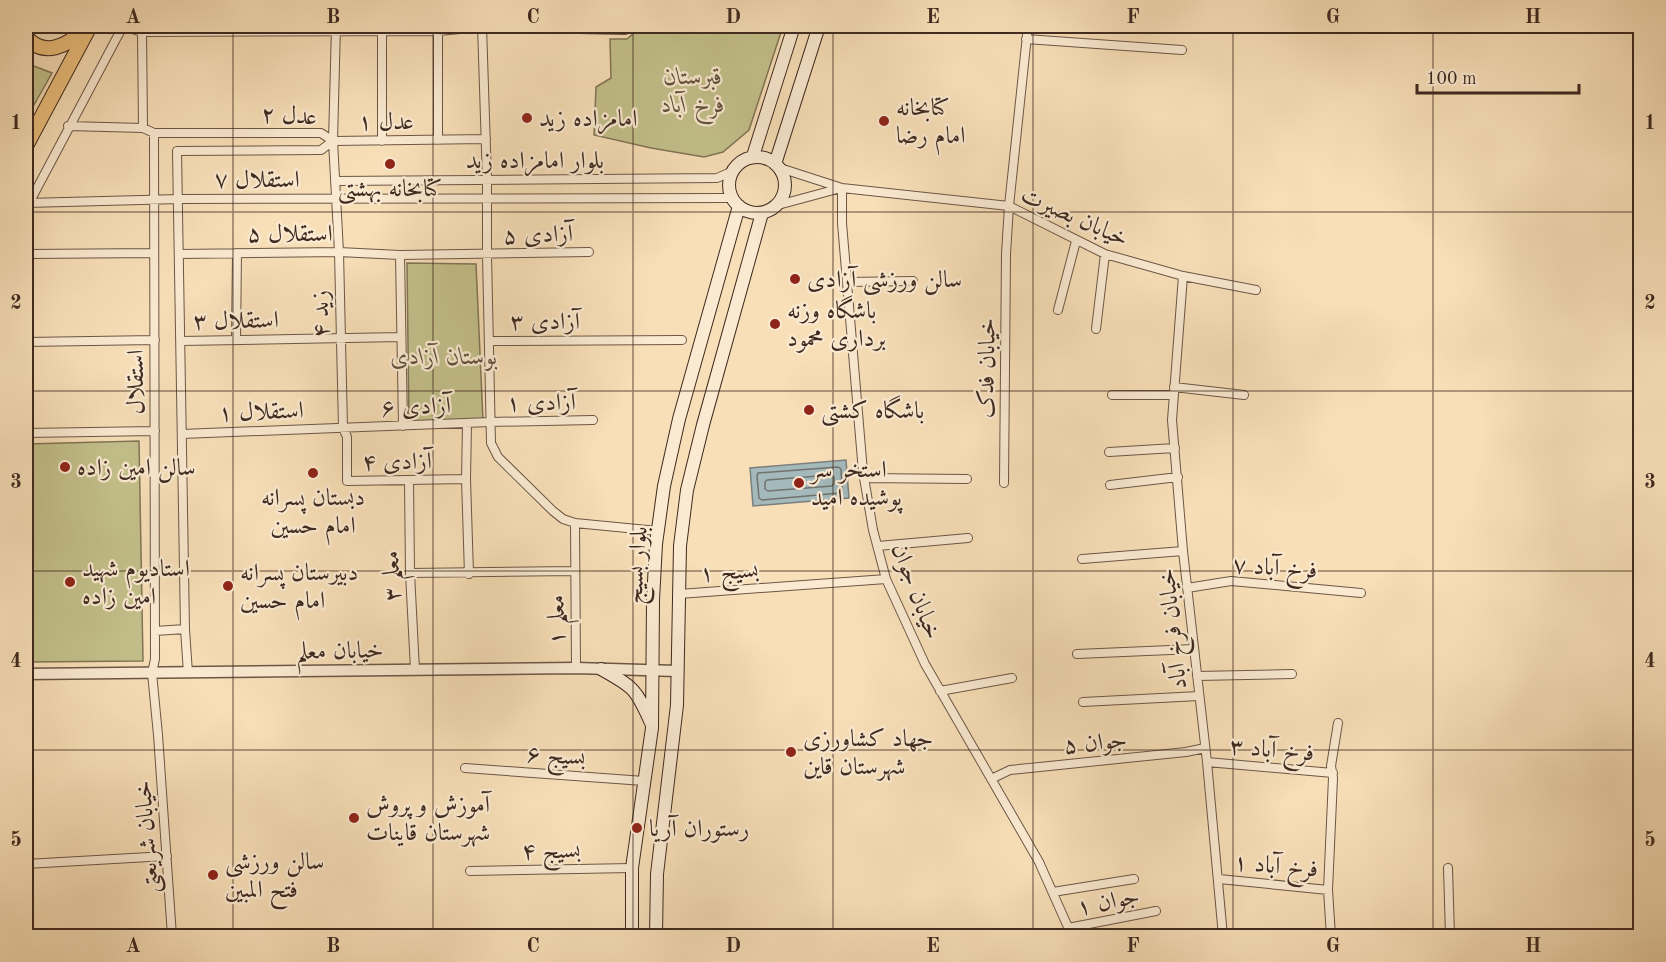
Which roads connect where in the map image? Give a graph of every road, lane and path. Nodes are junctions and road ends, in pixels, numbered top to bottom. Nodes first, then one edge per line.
1 (89, 26) edge
2 (123, 26) edge
3 (482, 26) edge
4 (630, 26) edge
5 (794, 26) edge
6 (819, 26) edge
7 (1028, 26) edge
8 (337, 28) edge
9 (382, 30) junction
10 (438, 31) junction
11 (142, 32) junction
12 (26, 37) edge
13 (1026, 39) junction
14 (1182, 50) dead end
15 (68, 126) junction
16 (143, 128) junction
17 (154, 133) junction
18 (486, 139) junction
19 (438, 140) junction
20 (333, 141) junction
21 (382, 141) junction
22 (26, 146) edge
23 (177, 151) joint
24 (753, 156) junction
25 (777, 166) junction
26 (733, 171) junction
27 (335, 180) junction
28 (487, 180) junction
29 (842, 188) junction
30 (336, 198) junction
31 (487, 198) junction
32 (180, 199) junction
33 (155, 200) junction
34 (735, 202) junction
35 (27, 205) edge
36 (778, 205) junction
37 (1009, 206) junction
38 (762, 213) junction
39 (1076, 241) junction
40 (339, 252) junction
41 (590, 252) dead end
42 (154, 253) junction
43 (237, 253) junction
44 (26, 254) edge
45 (179, 254) junction
46 (1105, 254) junction
47 (400, 255) junction
48 (487, 255) junction
49 (1183, 276) junction
50 (913, 281) dead end
51 (846, 282) junction
52 (1256, 290) dead end
53 (1058, 310) dead end
54 (1096, 329) dead end
55 (401, 337) junction
56 (340, 338) junction
57 (155, 340) junction
58 (236, 340) junction
59 (682, 340) dead end
60 (180, 341) junction
61 (489, 341) junction
62 (26, 342) edge
63 (1174, 391) junction
64 (1112, 395) dead end
65 (1244, 395) dead end
66 (593, 420) dead end
67 (490, 422) junction
68 (467, 424) junction
69 (403, 426) junction
70 (343, 428) junction
71 (155, 431) junction
72 (26, 433) edge
73 (182, 434) junction
74 (1174, 448) junction
75 (1109, 452) dead end
76 (864, 477) junction
77 (1178, 477) junction
78 (466, 479) junction
79 (967, 479) dead end
80 (409, 481) junction
81 (1004, 483) dead end
82 (1110, 485) dead end
83 (575, 523) junction
84 (658, 531) junction
85 (968, 538) dead end
86 (878, 546) junction
87 (1183, 551) junction
88 (1082, 559) dead end
89 (574, 571) junction
90 (410, 573) junction
91 (469, 574) junction
92 (886, 579) junction
93 (1187, 588) junction
94 (1361, 593) dead end
95 (679, 594) junction
96 (185, 630) junction
97 (155, 631) junction
98 (1194, 649) junction
99 (1077, 654) dead end
100 (576, 668) junction
101 (601, 669) junction
102 (415, 670) junction
103 (654, 670) junction
104 (677, 671) junction
105 (152, 673) junction
106 (188, 673) junction
107 (26, 674) edge
108 (1292, 674) dead end
109 (1197, 676) junction
110 (1012, 678) dead end
111 (940, 691) junction
112 (1199, 696) junction
113 (1083, 702) dead end
114 (1338, 723) dead end
115 (652, 728) junction
116 (1205, 748) junction
117 (1208, 762) junction
118 (465, 768) dead end
119 (1333, 774) junction
120 (991, 779) junction
121 (644, 781) junction
122 (167, 856) junction
123 (26, 864) edge
124 (632, 868) junction
125 (1448, 868) dead end
126 (470, 871) dead end
127 (1134, 879) dead end
128 (1219, 879) junction
129 (1328, 890) junction
130 (1053, 892) junction
131 (1156, 911) dead end
132 (1070, 932) edge
133 (172, 936) edge
134 (632, 936) edge
135 (656, 936) edge
136 (1223, 936) edge
137 (1331, 936) edge
138 (1450, 936) edge

1 - 12 main road
1 - 22 main road
2 - 11 street
2 - 15 street
3 - 4 street
3 - 10 street
3 - 18 street
5 - 24 main road
6 - 25 main road
7 - 13 street
8 - 9 street
8 - 11 street
8 - 20 street, زید ۴
9 - 10 street
9 - 21 street
10 - 19 street
11 - 16 street
13 - 14 street
13 - 37 street
15 - 16 street
15 - 35 street
16 - 17 street
17 - 20 street, عدل ۲
17 - 33 street, استقلال
18 - 19 street, عدل ۱
18 - 28 street
19 - 21 street, عدل ۱
20 - 21 street, عدل ۱
20 - 23 street, عدل ۲
20 - 27 street, زید ۴
23 - 32 street, استقلال
24 - 25 main road
24 - 26 main road
25 - 29 street
25 - 36 main road
26 - 28 street, بلوار امامزاده زید
26 - 34 main road
27 - 28 street, بلوار امامزاده زید
27 - 30 street, زید ۴
28 - 31 street
29 - 36 street
29 - 37 street, خیابان بصیرت
29 - 51 street, خیابان جوان
30 - 31 street, بلوار امامزاده زید
30 - 32 street, استقلال ۷
30 - 40 street, زید ۴
31 - 34 street, بلوار امامزاده زید
31 - 48 street
32 - 33 street, استقلال ۷
32 - 45 street, استقلال
33 - 35 street, استقلال ۷
33 - 42 street, استقلال
34 - 38 main road
34 - 84 main road, بلوار بسیج
36 - 38 main road
37 - 39 street, خیابان بصیرت
37 - 81 street, خیابان فدک
38 - 95 main road, بلوار بسیج
39 - 46 street, خیابان بصیرت
39 - 53 street
40 - 43 street, استقلال ۵
40 - 47 street, استقلال ۵
40 - 56 street, زید ۴
41 - 48 street, آزادی ۵
42 - 44 street
42 - 57 street, استقلال
43 - 45 street, استقلال ۵
43 - 58 street
45 - 60 street, استقلال
46 - 49 street, خیابان بصیرت
46 - 54 street
47 - 48 street, آزادی ۵
47 - 55 street
48 - 61 street
49 - 52 street, خیابان بصیرت
49 - 63 street, خیابان فرخ آباد
50 - 51 street
51 - 76 street, خیابان جوان
55 - 56 street, استقلال ۳
55 - 69 street
56 - 58 street, استقلال ۳
56 - 70 street, زید ۴
57 - 62 street
57 - 71 street, استقلال
58 - 60 street, استقلال ۳
59 - 61 street, آزادی ۳
60 - 73 street, استقلال
61 - 67 street
63 - 64 street
63 - 65 street
63 - 74 street, خیابان فرخ آباد
66 - 67 street, آزادی ۱
67 - 68 street, آزادی ۶
67 - 83 street
68 - 69 street, آزادی ۶
68 - 78 street
69 - 70 street, آزادی ۶
70 - 73 street, استقلال ۱
70 - 80 street, آزادی ۴
71 - 72 street
71 - 97 street, استقلال
73 - 96 street, استقلال
74 - 75 street
74 - 77 street, خیابان فرخ آباد
76 - 79 street
76 - 86 street, خیابان جوان
77 - 82 street
77 - 87 street, خیابان فرخ آباد
78 - 80 street, آزادی ۴
78 - 91 street
80 - 90 street, معلم ۳
83 - 84 street
83 - 89 street, معلم ۱
84 - 103 main road, بلوار بسیج
85 - 86 street
86 - 92 street, خیابان جوان
87 - 88 street
87 - 93 street, خیابان فرخ آباد
89 - 91 street
89 - 100 street, معلم ۱
90 - 91 street
90 - 102 street, معلم ۳
92 - 95 street, بسیج ۱
92 - 111 street, خیابان جوان
93 - 94 street, فرخ آباد ۷
93 - 98 street, خیابان فرخ آباد
95 - 104 main road, بلوار بسیج
96 - 97 street
96 - 106 street, استقلال
97 - 105 street, استقلال
98 - 99 street
98 - 109 street, خیابان فرخ آباد
100 - 101 street, خیابان معلم
100 - 102 street, خیابان معلم
101 - 103 street, خیابان معلم
101 - 115 main road
102 - 106 street, خیابان معلم
103 - 104 street, خیابان معلم
103 - 115 main road, بلوار بسیج
104 - 135 main road, بلوار بسیج
105 - 106 street, خیابان معلم
105 - 107 street, خیابان معلم
105 - 122 street, خیابان شریعتی
108 - 109 street
109 - 112 street, خیابان فرخ آباد
110 - 111 street
111 - 120 street, خیابان جوان
112 - 113 street
112 - 116 street, خیابان فرخ آباد
114 - 119 street
115 - 121 main road, بلوار بسیج
116 - 117 street, خیابان فرخ آباد
116 - 120 street, جوان ۵
117 - 119 street, فرخ آباد ۳
117 - 128 street, خیابان فرخ آباد
118 - 121 street, بسیج ۶
119 - 129 street
120 - 130 street, خیابان جوان
121 - 124 main road, بلوار بسیج
122 - 123 street
122 - 133 street, خیابان شریعتی
124 - 126 street, بسیج ۴
124 - 134 main road, بلوار بسیج
125 - 138 street
127 - 130 street
128 - 129 street, فرخ آباد ۱
128 - 136 street, خیابان فرخ آباد
129 - 137 street
130 - 132 street, خیابان جوان
131 - 132 street, جوان ۱

